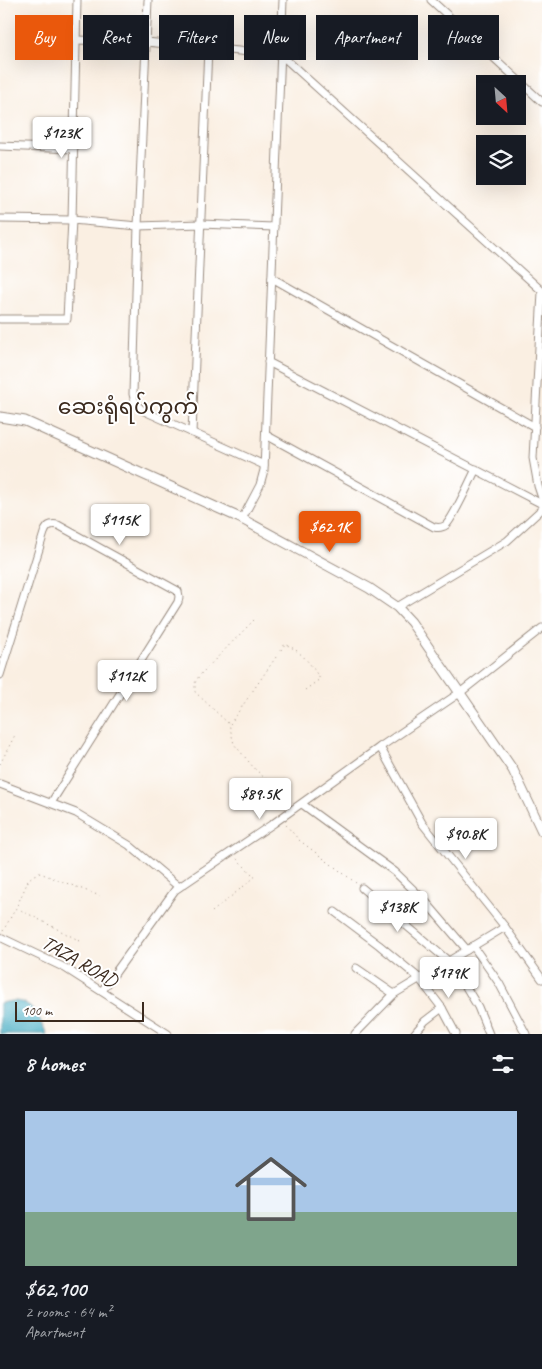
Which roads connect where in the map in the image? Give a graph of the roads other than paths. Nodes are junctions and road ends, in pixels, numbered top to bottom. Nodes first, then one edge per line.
1 (77, 0) edge
2 (148, 0) edge
3 (283, 0) edge
4 (431, 0) edge
5 (147, 15) edge
6 (282, 15) edge
7 (76, 40) junction
8 (83, 40) edge
9 (145, 60) edge
10 (208, 60) edge
11 (281, 60) edge
12 (287, 60) edge
13 (542, 102) edge
14 (0, 146) edge
15 (74, 149) junction
16 (0, 218) edge
17 (72, 220) junction
18 (201, 224) junction
19 (138, 226) junction
20 (274, 227) junction
21 (272, 278) junction
22 (542, 292) edge
23 (0, 319) edge
24 (268, 362) junction
25 (0, 417) edge
26 (534, 427) junction
27 (192, 433) junction
28 (266, 435) junction
29 (264, 466) junction
30 (476, 469) junction
31 (542, 498) edge
32 (542, 504) edge
33 (541, 512) edge
34 (242, 520) junction
35 (397, 607) junction
36 (542, 628) edge
37 (0, 674) edge
38 (461, 692) junction
39 (380, 748) junction
40 (0, 784) edge
41 (50, 803) junction
42 (302, 804) junction
43 (542, 831) edge
44 (179, 887) junction
45 (362, 888) road end
46 (335, 912) dead end
47 (505, 927) junction
48 (0, 936) edge
49 (470, 948) junction
50 (448, 962) junction
51 (356, 968) dead end
52 (419, 978) junction
53 (542, 979) edge
54 (102, 991) junction
55 (394, 994) junction
56 (442, 1008) junction
57 (168, 1034) edge
58 (355, 1034) edge
59 (414, 1034) edge
60 (456, 1034) edge
61 (489, 1034) edge
62 (526, 1034) edge

1 - 7 street
2 - 5 street
3 - 6 street
4 - 13 street
7 - 8 street
7 - 15 street
9 - 19 street
10 - 18 street
11 - 20 street
12 - 22 street
14 - 15 street
15 - 17 street
16 - 17 street
17 - 19 street
17 - 23 street
18 - 19 street
18 - 20 street
18 - 27 street
19 - 27 street
20 - 21 street
21 - 24 street
21 - 26 street
22 - 26 street
24 - 28 street
24 - 30 street
25 - 34 street
26 - 31 street
27 - 29 street
28 - 29 street
28 - 30 street
29 - 34 street
30 - 32 street
33 - 35 street
34 - 35 street
35 - 38 street
36 - 38 street
37 - 41 street
38 - 39 street
38 - 43 street
39 - 42 street
39 - 47 street
40 - 41 street
41 - 44 street
42 - 44 street
42 - 49 street
44 - 54 street
45 - 50 street
46 - 52 street
47 - 49 street
47 - 53 street
48 - 54 street, TAZA ROAD
49 - 50 street
49 - 62 street
50 - 52 street
50 - 61 street
51 - 55 street
52 - 55 street
52 - 56 street
54 - 57 street, TAZA ROAD
55 - 58 street
56 - 59 street
56 - 60 street

